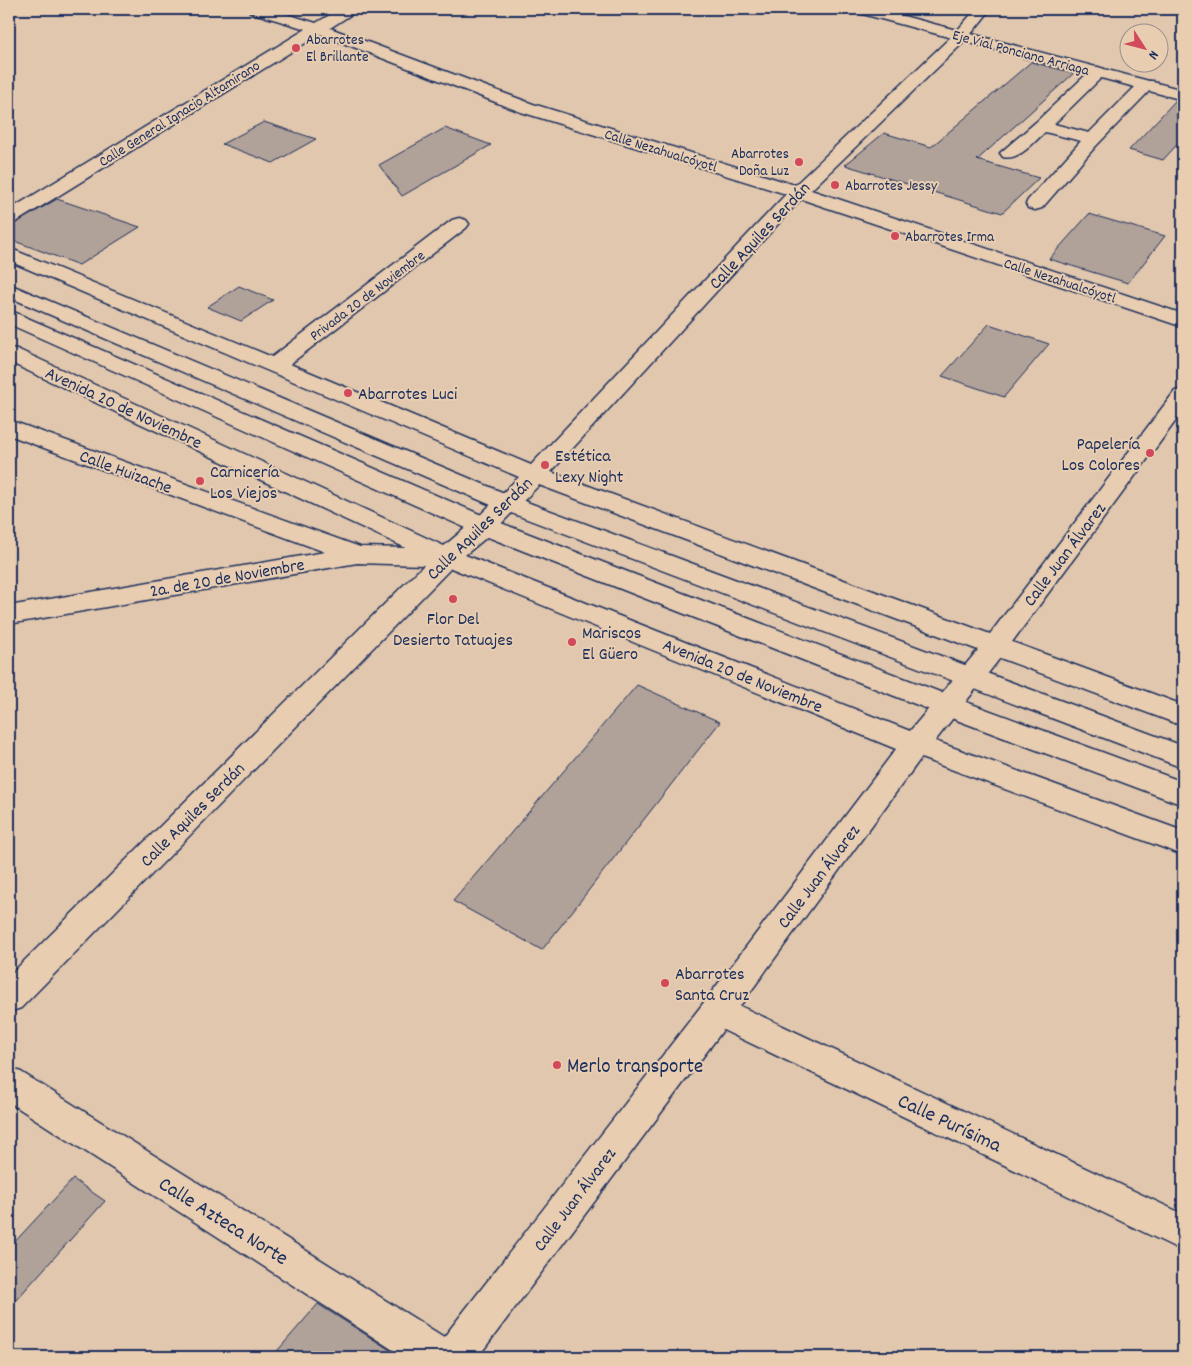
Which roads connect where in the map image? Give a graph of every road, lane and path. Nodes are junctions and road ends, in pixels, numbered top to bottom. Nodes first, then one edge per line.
1 (255, 9) edge
2 (350, 9) edge
3 (860, 9) edge
4 (915, 9) edge
5 (984, 9) edge
6 (317, 28) junction
7 (966, 30) junction
8 (1098, 72) junction
9 (1164, 74) dead end
10 (1147, 85) junction
11 (1183, 95) edge
12 (1042, 126) junction
13 (1093, 139) junction
14 (1009, 153) dead end
15 (798, 192) junction
16 (1035, 204) dead end
17 (9, 218) edge
18 (459, 224) dead end
19 (9, 254) edge
20 (9, 290) edge
21 (9, 316) edge
22 (1183, 321) edge
23 (9, 354) edge
24 (274, 366) junction
25 (1183, 396) edge
26 (9, 428) edge
27 (535, 474) junction
28 (506, 503) junction
29 (484, 526) junction
30 (357, 555) junction
31 (447, 557) junction
32 (9, 615) edge
33 (995, 645) junction
34 (971, 678) junction
35 (948, 706) junction
36 (1183, 716) edge
37 (915, 745) junction
38 (1183, 757) edge
39 (1183, 794) edge
40 (1183, 843) edge
41 (9, 998) edge
42 (717, 1011) junction
43 (9, 1083) edge
44 (1183, 1233) edge
45 (439, 1357) edge
46 (454, 1357) edge

1 - 6 street, Calle Nezahualcóyotl
2 - 6 street, Calle General Ignacio Altamirano
3 - 7 street, Eje Vial Ponciano Arriaga
4 - 7 street, Eje Vial Ponciano Arriaga
5 - 7 street, Calle Aquiles Serdán
6 - 15 street, Calle Nezahualcóyotl
6 - 17 street, Calle General Ignacio Altamirano
7 - 8 street, Eje Vial Ponciano Arriaga
7 - 9 street, Eje Vial Ponciano Arriaga
7 - 15 street, Calle Aquiles Serdán
8 - 10 street, Eje Vial Ponciano Arriaga
8 - 12 street
10 - 11 street, Eje Vial Ponciano Arriaga
10 - 13 street
12 - 13 street
12 - 14 street
13 - 16 street
15 - 22 street, Calle Nezahualcóyotl
15 - 27 street, Calle Aquiles Serdán
18 - 24 street, Privada 20 de Noviembre
19 - 24 street
20 - 28 street
21 - 29 street, Avenida 20 de Noviembre
23 - 31 street, Avenida 20 de Noviembre
24 - 27 street
25 - 33 street, Calle Juan Álvarez
26 - 30 street, Calle Huizache
27 - 28 street, Calle Aquiles Serdán
27 - 33 street
28 - 29 street, Calle Aquiles Serdán
28 - 34 street
29 - 31 street, Calle Aquiles Serdán
29 - 35 street, Avenida 20 de Noviembre
30 - 31 street, 2a. de 20 de Noviembre
30 - 32 street, 2a. de 20 de Noviembre
31 - 37 street, Avenida 20 de Noviembre
31 - 41 street, Calle Aquiles Serdán
33 - 34 street, Calle Juan Álvarez
33 - 36 street
34 - 35 street, Calle Juan Álvarez
34 - 38 street
35 - 37 street, Calle Juan Álvarez
35 - 39 street, Avenida 20 de Noviembre
37 - 40 street, Avenida 20 de Noviembre
37 - 42 street, Calle Juan Álvarez
42 - 44 street, Calle Purísima
42 - 46 street, Calle Juan Álvarez
43 - 45 street, Calle Azteca Norte

